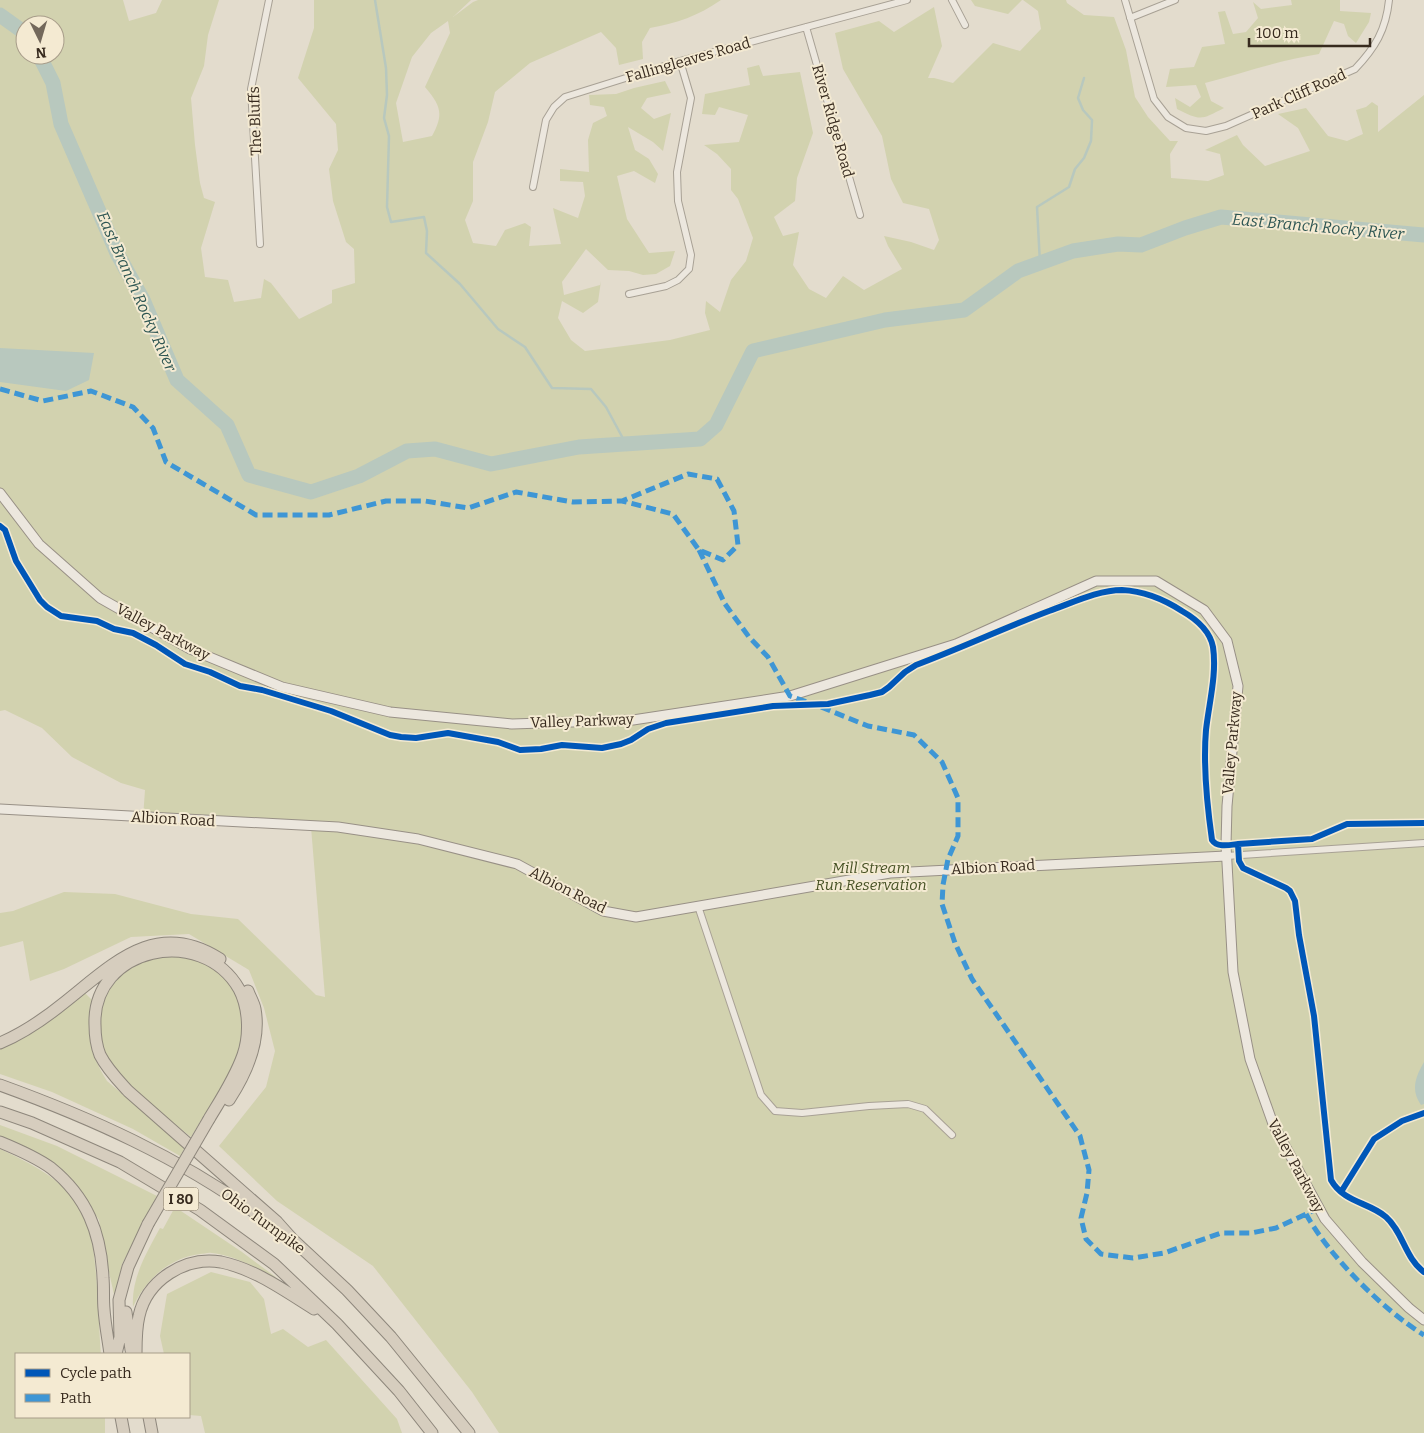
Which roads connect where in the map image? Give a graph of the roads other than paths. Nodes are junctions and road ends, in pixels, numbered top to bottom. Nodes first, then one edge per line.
1 (269, 0) edge
2 (907, 0) edge
3 (952, 0) edge
4 (1125, 0) edge
5 (1175, 0) edge
6 (1389, 0) edge
7 (1130, 18) junction
8 (965, 25) dead end
9 (806, 27) junction
10 (680, 61) junction
11 (533, 187) dead end
12 (860, 215) dead end
13 (260, 244) dead end
14 (629, 294) dead end
15 (0, 493) edge
16 (0, 809) edge
17 (1424, 843) edge
18 (1226, 856) junction
19 (698, 906) junction
20 (0, 1043) edge
21 (0, 1085) edge
22 (0, 1112) edge
23 (212, 1121) junction
24 (952, 1135) dead end
25 (0, 1142) edge
26 (152, 1225) junction
27 (294, 1241) junction
28 (1424, 1320) edge
29 (337, 1324) junction
30 (110, 1353) edge
31 (116, 1353) edge
32 (134, 1353) edge
33 (134, 1353) edge
34 (121, 1418) edge
35 (149, 1418) edge
36 (124, 1433) edge
37 (152, 1433) edge
38 (432, 1433) edge
39 (469, 1433) edge

1 - 13 street, The Bluffs
2 - 9 street, Fallingleaves Road
3 - 8 street
4 - 7 street, Park Cliff Road
5 - 7 street
6 - 7 street, Park Cliff Road
9 - 10 street, Fallingleaves Road
9 - 12 street, River Ridge Road
10 - 11 street, Fallingleaves Road
10 - 14 street
15 - 18 street, Valley Parkway
16 - 19 street, Albion Road
17 - 18 street
18 - 19 street, Albion Road
18 - 28 street, Valley Parkway
19 - 24 street
20 - 23 highway
21 - 27 highway, Ohio Turnpike / I 80
22 - 29 highway, Ohio Turnpike / I 80
23 - 26 highway, bridge
23 - 27 highway
25 - 30 highway
26 - 31 highway
26 - 33 highway
27 - 39 highway, Ohio Turnpike / I 80
29 - 32 highway
29 - 38 highway, Ohio Turnpike / I 80
34 - 36 highway
35 - 37 highway

